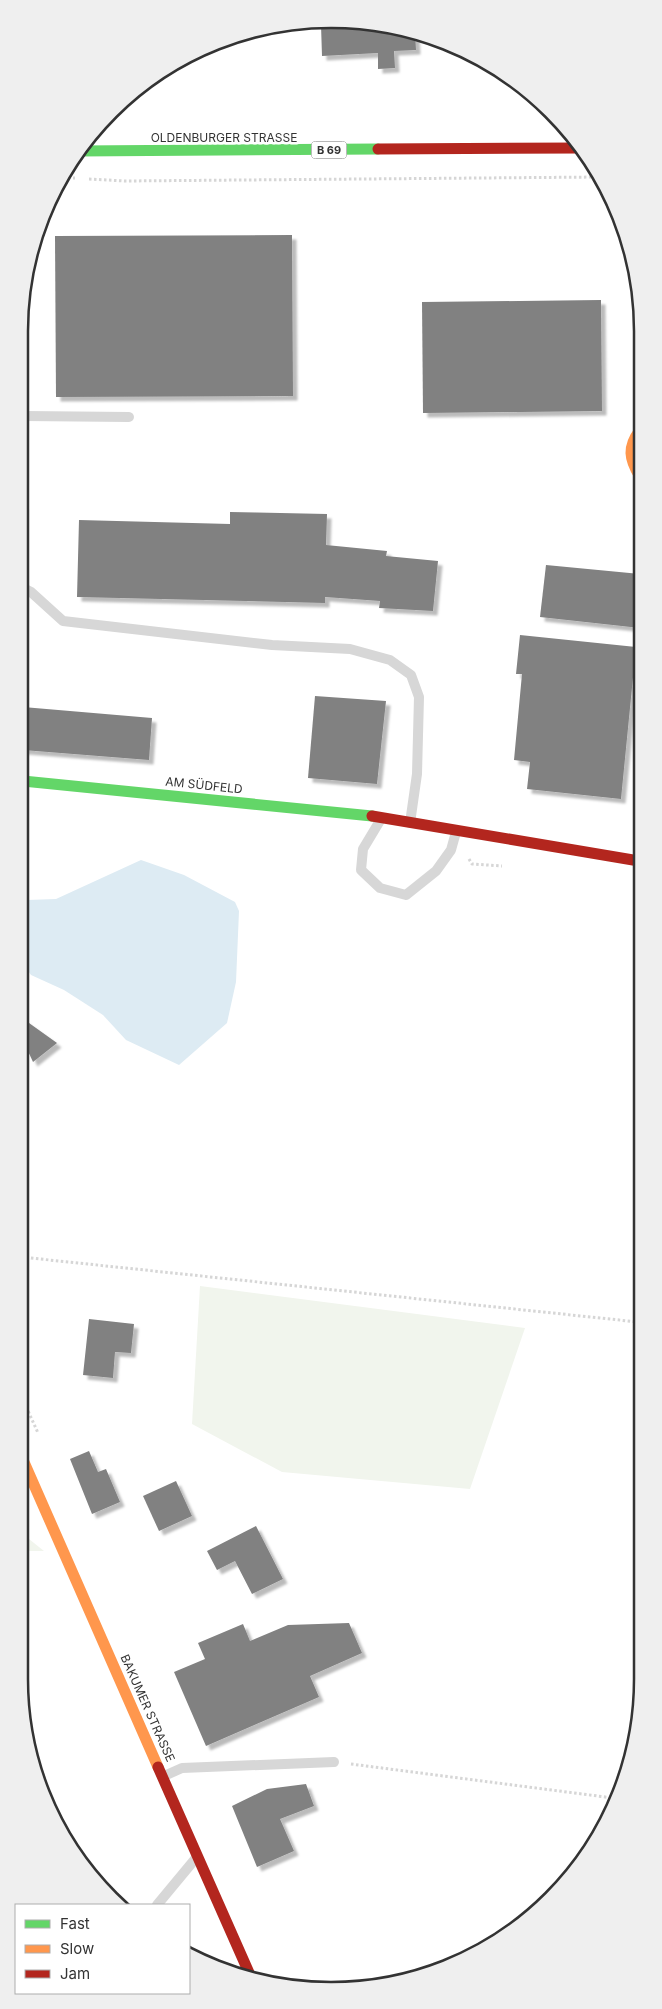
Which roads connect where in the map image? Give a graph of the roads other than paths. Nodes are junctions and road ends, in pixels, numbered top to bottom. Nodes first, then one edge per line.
1 (573, 148) edge
2 (87, 151) edge
3 (28, 416) edge
4 (129, 417) dead end
5 (634, 437) edge
6 (634, 463) edge
7 (28, 591) edge
8 (28, 782) edge
9 (382, 818) junction
10 (410, 824) junction
11 (456, 831) junction
12 (634, 859) edge
13 (28, 1479) edge
14 (334, 1762) road end
15 (163, 1776) junction
16 (198, 1856) junction
17 (158, 1904) edge
18 (248, 1970) edge

1 - 2 street, OLDENBURGER STRASSE / B 69
3 - 4 lane
5 - 6 street
7 - 10 lane
8 - 9 street, AM SÜDFELD
9 - 10 street, AM SÜDFELD
9 - 11 lane
10 - 11 street, AM SÜDFELD
11 - 12 street, AM SÜDFELD
13 - 15 street, BAKUMER STRASSE
14 - 15 lane
15 - 16 street, BAKUMER STRASSE
16 - 17 lane
16 - 18 street, BAKUMER STRASSE

